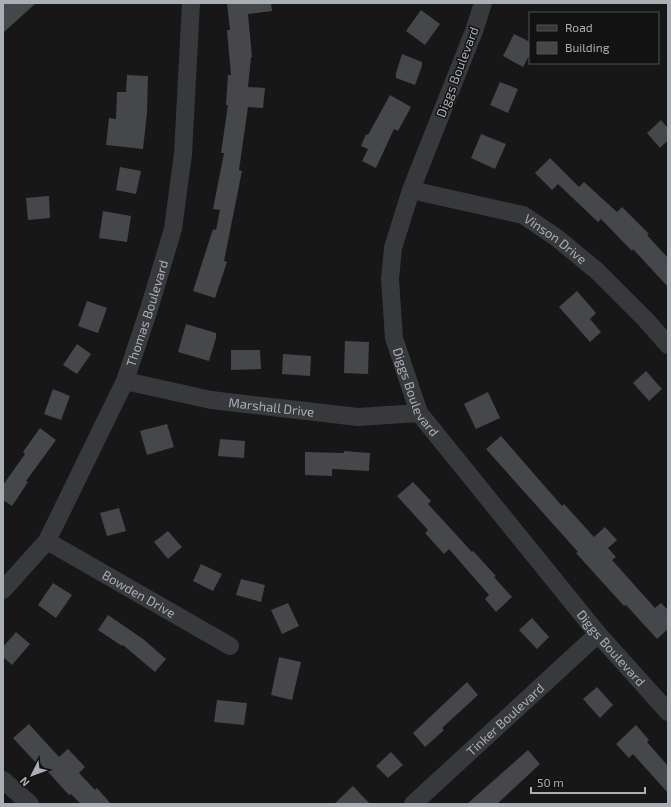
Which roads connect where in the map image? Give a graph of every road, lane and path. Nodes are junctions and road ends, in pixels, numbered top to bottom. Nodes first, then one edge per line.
1 (191, 3) edge
2 (483, 3) edge
3 (411, 190) junction
4 (668, 345) edge
5 (125, 381) junction
6 (419, 413) junction
7 (47, 541) junction
8 (3, 590) edge
9 (598, 634) junction
10 (230, 646) dead end
11 (668, 712) edge
12 (3, 780) edge
13 (30, 804) edge
14 (412, 804) edge

1 - 5 street, Thomas Boulevard
2 - 3 street, Diggs Boulevard
3 - 4 street, Vinson Drive
3 - 6 street, Diggs Boulevard
5 - 6 street, Marshall Drive
5 - 7 street, Thomas Boulevard
6 - 9 street, Diggs Boulevard
7 - 8 street, Thomas Boulevard
7 - 10 street, Bowden Drive
9 - 11 street, Diggs Boulevard
9 - 14 street, Tinker Boulevard
12 - 13 street

